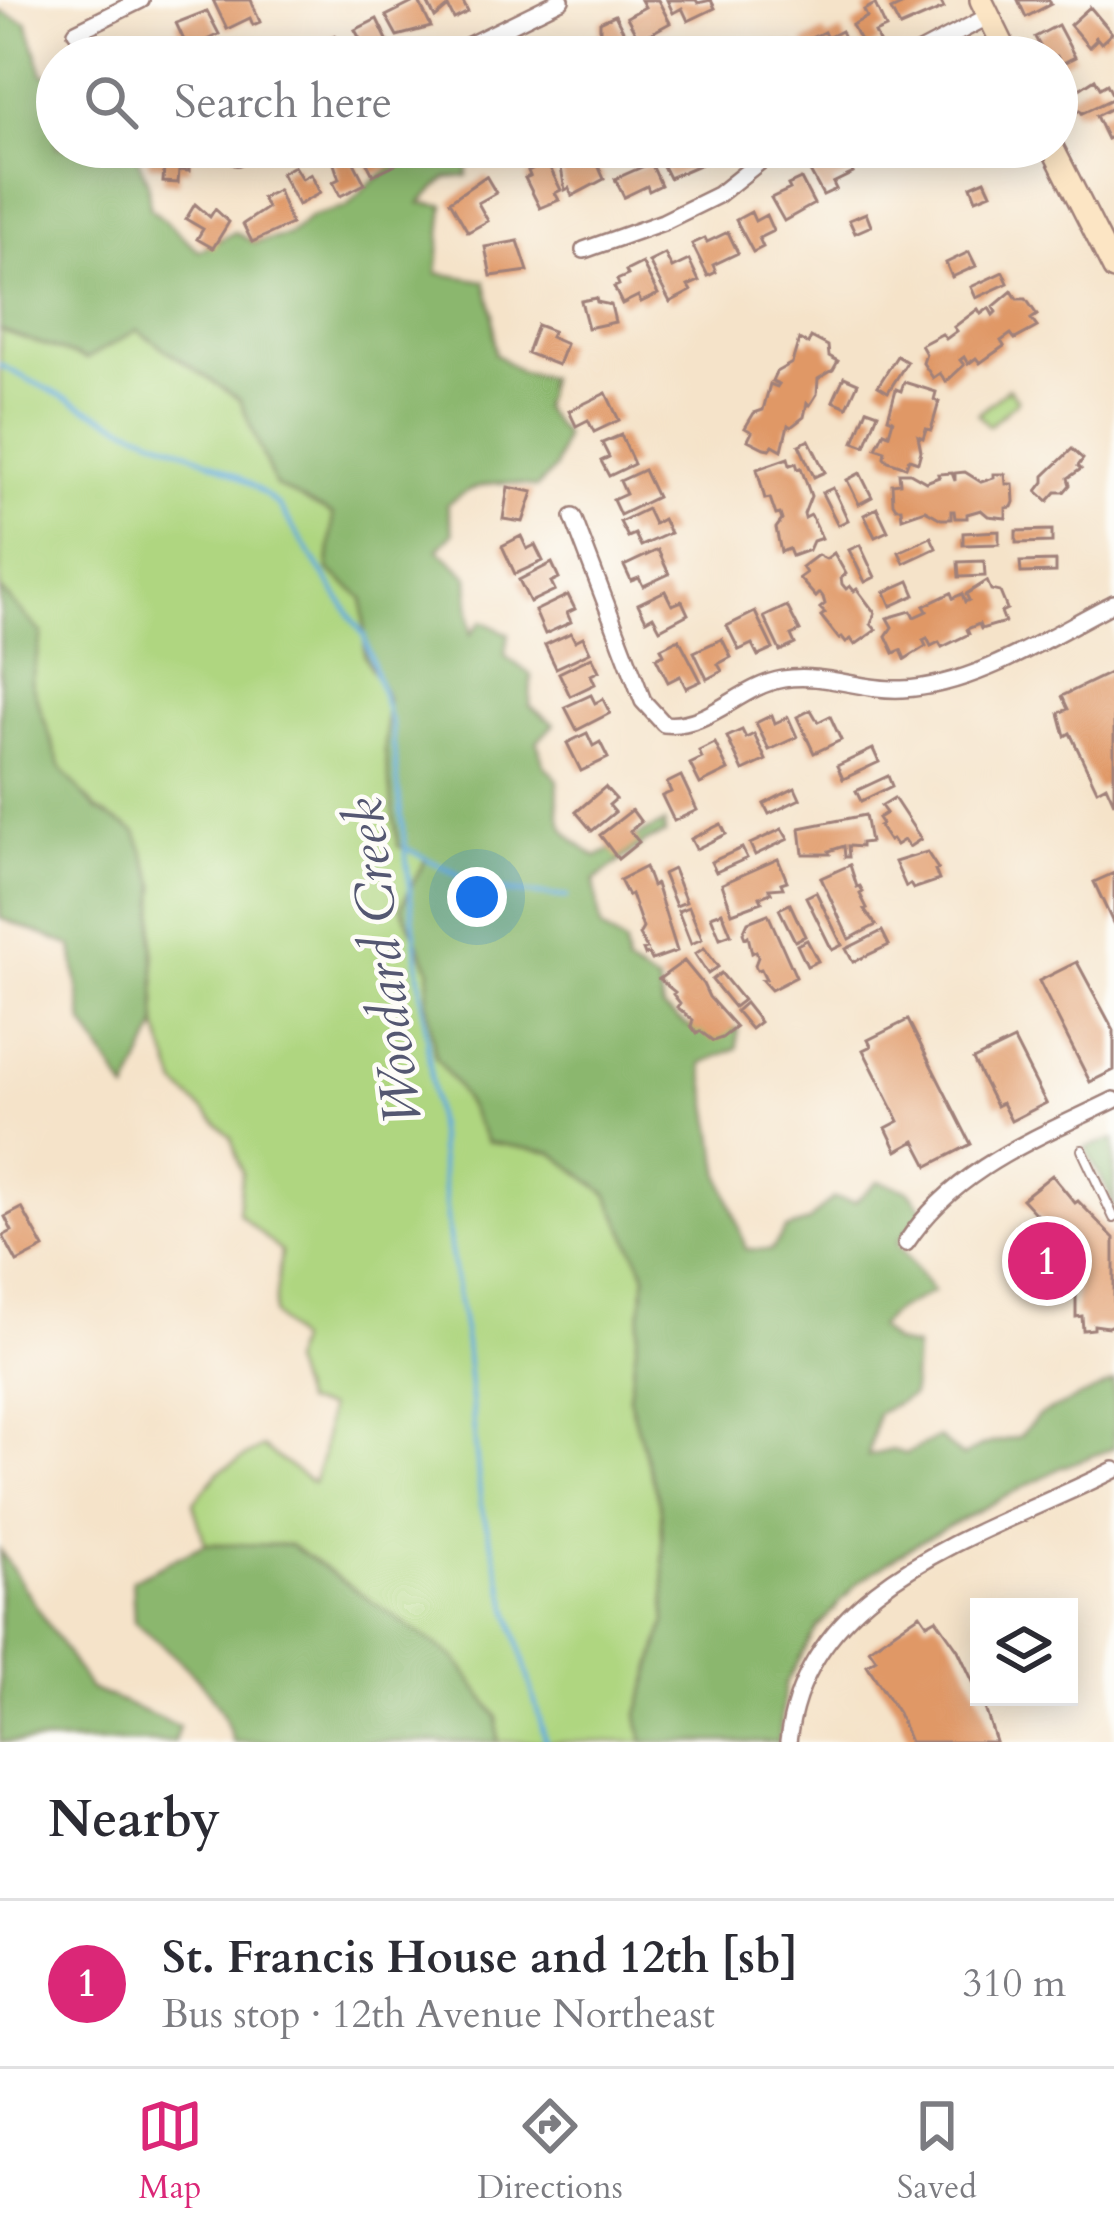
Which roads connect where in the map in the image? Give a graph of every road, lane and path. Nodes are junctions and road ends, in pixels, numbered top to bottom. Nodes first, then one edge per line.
1 (141, 0) edge
2 (561, 0) edge
3 (985, 8) edge
4 (76, 32) dead end
5 (488, 36) edge
6 (943, 36) edge
7 (999, 36) edge
8 (752, 168) edge
9 (1063, 168) edge
10 (584, 250) dead end
11 (1114, 269) edge
12 (573, 518) dead end
13 (1114, 603) edge
14 (1114, 1100) edge
15 (1082, 1150) dead end
16 (1114, 1218) edge
17 (906, 1243) dead end
18 (1114, 1470) edge
19 (788, 1742) edge

1 - 4 street
2 - 5 street
3 - 6 street
3 - 7 street
8 - 10 street
9 - 11 street
12 - 13 street
14 - 17 street
15 - 16 lane
18 - 19 street

